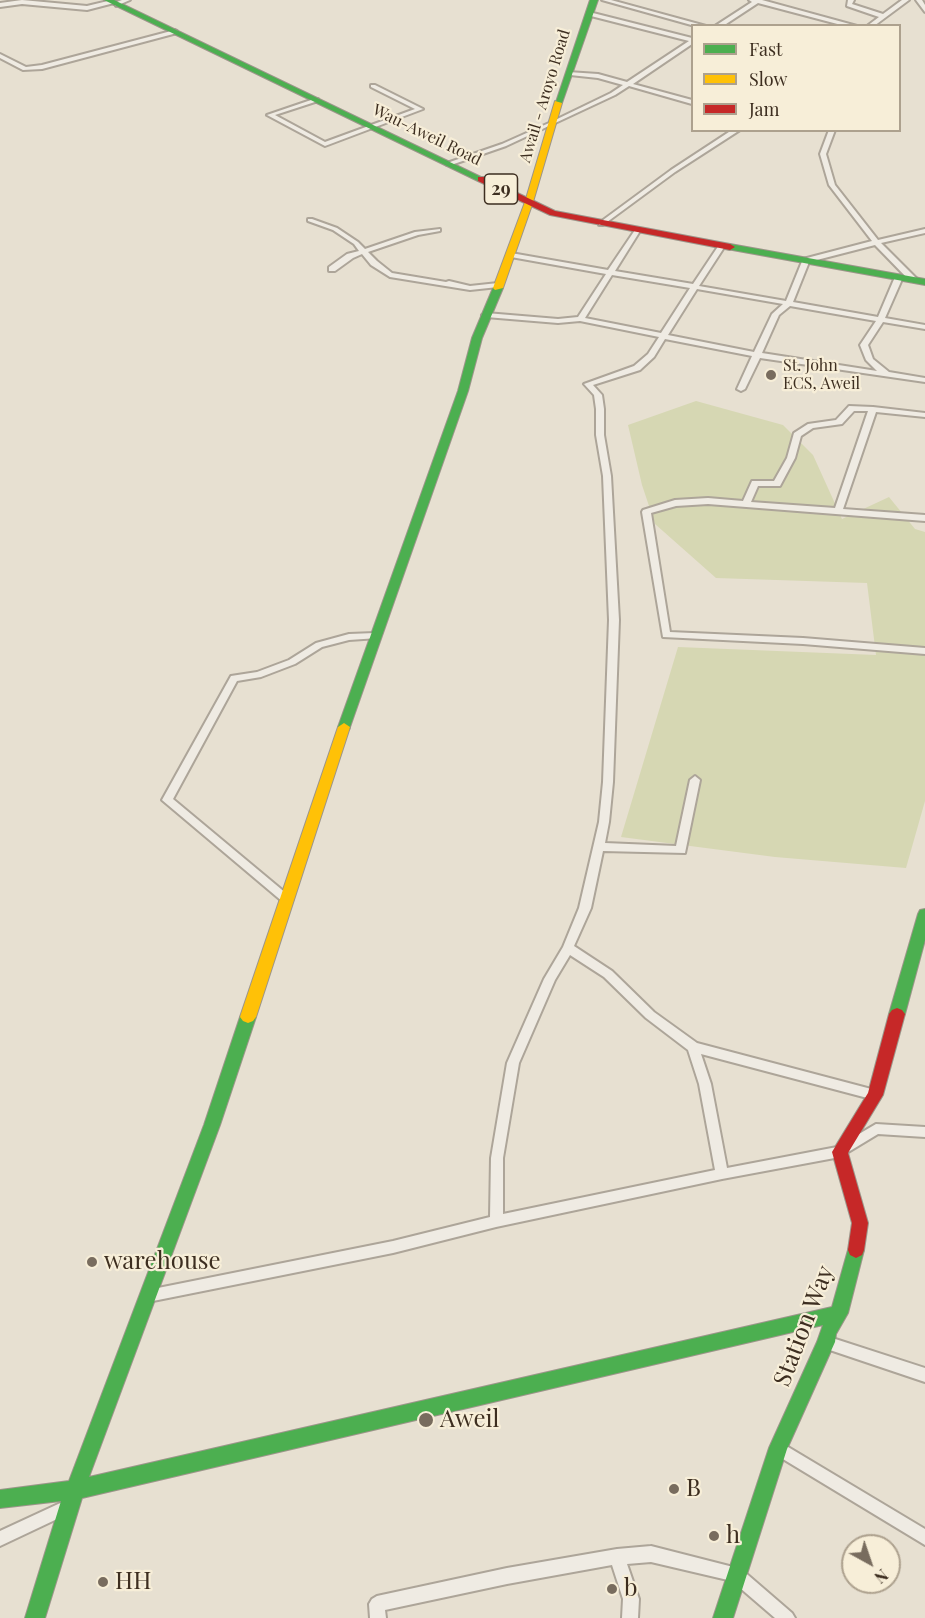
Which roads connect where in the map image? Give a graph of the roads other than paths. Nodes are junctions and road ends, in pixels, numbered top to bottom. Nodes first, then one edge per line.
1 (594, 0) edge
2 (604, 0) edge
3 (756, 0) edge
4 (851, 0) edge
5 (906, 0) edge
6 (919, 0) edge
7 (116, 1) edge
8 (0, 5) edge
9 (925, 10) edge
10 (589, 14) junction
11 (883, 16) junction
12 (695, 24) edge
13 (721, 24) edge
14 (846, 24) edge
15 (873, 24) edge
16 (175, 32) junction
17 (691, 40) edge
18 (691, 42) edge
19 (0, 56) edge
20 (570, 73) junction
21 (627, 84) junction
22 (373, 86) dead end
23 (316, 100) junction
24 (691, 101) edge
25 (551, 124) junction
26 (371, 127) junction
27 (735, 132) edge
28 (831, 132) edge
29 (449, 164) junction
30 (529, 202) junction
31 (310, 220) dead end
32 (601, 224) junction
33 (438, 230) dead end
34 (637, 231) junction
35 (925, 231) edge
36 (876, 242) junction
37 (721, 246) junction
38 (364, 252) junction
39 (511, 255) junction
40 (806, 261) junction
41 (332, 269) dead end
42 (609, 272) junction
43 (912, 279) edge
44 (446, 280) dead end
45 (498, 285) junction
46 (454, 286) junction
47 (693, 287) junction
48 (789, 303) junction
49 (486, 315) junction
50 (580, 320) junction
51 (880, 320) junction
52 (925, 327) edge
53 (665, 337) junction
54 (758, 355) junction
55 (886, 374) junction
56 (925, 380) edge
57 (741, 389) dead end
58 (873, 409) junction
59 (925, 415) edge
60 (746, 504) junction
61 (838, 512) junction
62 (925, 518) edge
63 (375, 636) junction
64 (925, 651) edge
65 (695, 780) dead end
66 (600, 847) junction
67 (287, 899) junction
68 (925, 914) edge
69 (568, 948) junction
70 (693, 1047) junction
71 (874, 1095) junction
72 (925, 1132) edge
73 (840, 1152) junction
74 (722, 1174) junction
75 (496, 1221) junction
76 (148, 1296) junction
77 (839, 1313) junction
78 (826, 1342) junction
79 (925, 1375) edge
80 (778, 1448) junction
81 (75, 1490) junction
82 (0, 1499) edge
83 (69, 1506) junction
84 (925, 1538) edge
85 (0, 1539) edge
86 (617, 1557) junction
87 (736, 1574) junction
88 (35, 1618) edge
89 (378, 1618) edge
90 (630, 1618) edge
91 (723, 1618) edge
92 (787, 1618) edge

1 - 10 street, Awail - Aroyo Road
2 - 12 street
3 - 13 street
3 - 14 street
4 - 11 street
5 - 11 street
6 - 9 street
7 - 8 street
7 - 16 street, Wau-Aweil Road / 29
10 - 17 street
10 - 20 street, Awail - Aroyo Road
11 - 15 street
16 - 19 street
16 - 23 street, Wau-Aweil Road / 29
18 - 21 street
20 - 21 street
20 - 25 street, Awail - Aroyo Road
21 - 24 street
21 - 25 street
22 - 26 street
23 - 26 street, Wau-Aweil Road / 29
23 - 26 street
25 - 29 street
25 - 30 street, Awail - Aroyo Road
26 - 29 street, Wau-Aweil Road / 29
27 - 32 street
28 - 36 street
29 - 30 street, Wau-Aweil Road / 29
30 - 32 street, Wau-Aweil Road / 29
30 - 39 street, Awail - Aroyo Road
31 - 38 street
32 - 34 street, Wau-Aweil Road / 29
33 - 38 street
34 - 37 street, Wau-Aweil Road / 29
34 - 42 street
35 - 36 street
36 - 40 street
36 - 43 street
37 - 40 street, Wau-Aweil Road / 29
37 - 47 street
38 - 41 street
38 - 46 street
39 - 42 street
39 - 45 street, Awail - Aroyo Road
40 - 43 street, Wau-Aweil Road / 29
40 - 48 street
42 - 47 street
42 - 50 street
43 - 51 street
44 - 46 street
45 - 46 street
45 - 49 street, Awail - Aroyo Road
47 - 48 street
47 - 53 street
48 - 51 street
48 - 54 street
49 - 50 street
49 - 63 street, Awail - Aroyo Road
50 - 53 street
51 - 52 street
51 - 55 street
53 - 54 street
53 - 66 street
54 - 55 street
54 - 57 street
55 - 56 street
58 - 59 street
58 - 60 street
58 - 61 street
60 - 61 street
60 - 64 street
61 - 62 street
63 - 67 street, Awail - Aroyo Road
63 - 67 street
65 - 66 street
66 - 69 street
67 - 76 street, Awail - Aroyo Road
68 - 71 street
69 - 70 street
69 - 75 street
70 - 71 street
70 - 74 street
71 - 73 street
72 - 73 street
73 - 74 street
73 - 77 street, Station Way
74 - 75 street
75 - 76 street
76 - 81 street, Awail - Aroyo Road
77 - 78 street, Station Way
77 - 81 street
78 - 79 street
78 - 80 street, Station Way
80 - 84 street
80 - 87 street, Station Way
81 - 82 street
81 - 83 street, Awail - Aroyo Road
83 - 85 street
83 - 88 street, Awail - Aroyo Road
86 - 87 street
86 - 89 street
86 - 90 street
87 - 91 street, Station Way
87 - 92 street

